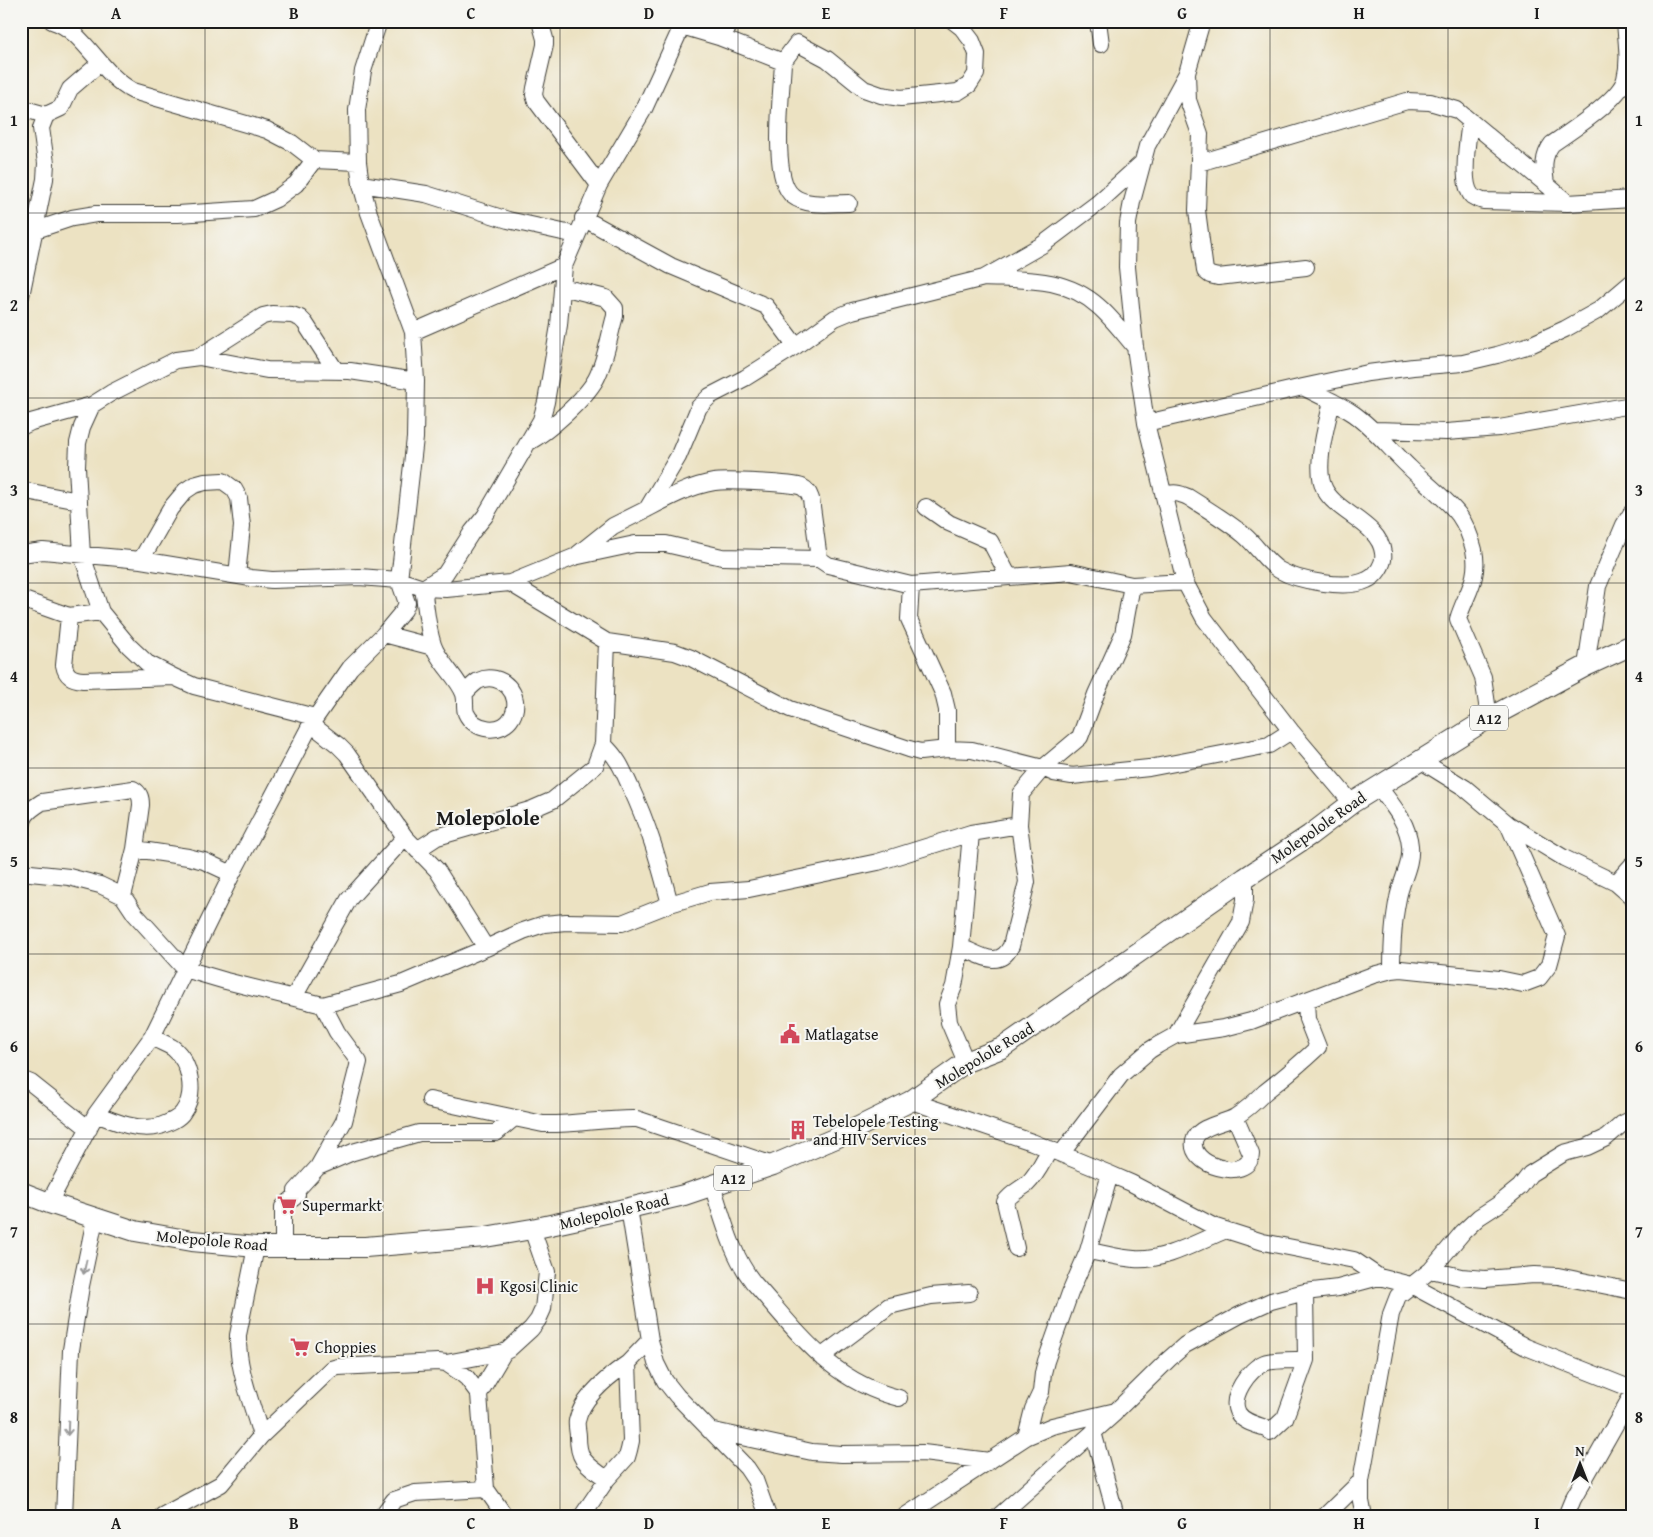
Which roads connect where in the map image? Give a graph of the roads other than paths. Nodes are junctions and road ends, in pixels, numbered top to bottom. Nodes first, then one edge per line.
1 (52, 21) edge
2 (379, 21) edge
3 (540, 21) edge
4 (734, 21) edge
5 (953, 21) edge
6 (1098, 21) edge
7 (1625, 21) edge
8 (679, 23) edge
9 (1204, 23) edge
10 (719, 36) junction
11 (1101, 44) dead end
12 (783, 62) junction
13 (99, 64) junction
14 (1187, 73) junction
15 (21, 108) edge
16 (46, 115) junction
17 (1470, 121) junction
18 (314, 160) junction
19 (358, 162) junction
20 (1199, 162) junction
21 (1142, 163) junction
22 (360, 184) junction
23 (1546, 184) junction
24 (599, 185) junction
25 (1632, 199) edge
26 (849, 203) dead end
27 (1568, 204) junction
28 (583, 218) junction
29 (28, 233) edge
30 (576, 235) junction
31 (564, 266) junction
32 (1306, 267) dead end
33 (984, 278) junction
34 (1632, 282) edge
35 (562, 287) junction
36 (21, 296) edge
37 (412, 332) junction
38 (796, 346) junction
39 (1135, 347) junction
40 (199, 356) junction
41 (336, 371) junction
42 (416, 381) junction
43 (1303, 388) junction
44 (1332, 401) junction
45 (1632, 404) edge
46 (92, 405) junction
47 (1146, 423) junction
48 (21, 427) edge
49 (1375, 430) junction
50 (528, 443) junction
51 (21, 490) edge
52 (1164, 495) junction
53 (79, 501) junction
54 (926, 507) dead end
55 (647, 509) junction
56 (1632, 512) edge
57 (21, 554) edge
58 (82, 555) junction
59 (574, 557) junction
60 (819, 559) junction
61 (141, 560) junction
62 (237, 576) junction
63 (1009, 577) junction
64 (399, 580) junction
65 (1185, 582) junction
66 (510, 583) junction
67 (911, 585) junction
68 (1132, 585) junction
69 (423, 588) junction
70 (21, 599) edge
71 (101, 612) junction
72 (69, 616) junction
73 (384, 634) junction
74 (607, 642) junction
75 (1632, 645) edge
76 (433, 647) junction
77 (1586, 666) junction
78 (174, 677) junction
79 (464, 694) dead end
80 (1488, 718) junction
81 (313, 721) junction
82 (1291, 731) junction
83 (603, 744) junction
84 (947, 749) junction
85 (1420, 760) junction
86 (1043, 768) junction
87 (1378, 786) junction
88 (1352, 803) junction
89 (1508, 824) junction
90 (1019, 825) junction
91 (971, 833) junction
92 (21, 835) edge
93 (405, 838) junction
94 (135, 849) junction
95 (417, 850) junction
96 (1632, 865) edge
97 (21, 872) edge
98 (232, 874) junction
99 (1245, 878) junction
100 (1616, 883) junction
101 (123, 896) junction
102 (1632, 897) edge
103 (670, 904) junction
104 (961, 947) junction
105 (486, 948) junction
106 (185, 969) junction
107 (1392, 970) junction
108 (294, 997) junction
109 (1306, 1001) junction
110 (323, 1005) junction
111 (1176, 1035) junction
112 (152, 1037) junction
113 (966, 1062) junction
114 (21, 1079) edge
115 (430, 1100) dead end
116 (910, 1101) junction
117 (1235, 1117) dead end
118 (514, 1118) junction
119 (1632, 1119) edge
120 (92, 1122) junction
121 (1055, 1151) junction
122 (773, 1165) junction
123 (318, 1167) junction
124 (1110, 1174) junction
125 (712, 1185) junction
126 (21, 1192) edge
127 (49, 1203) junction
128 (629, 1208) junction
129 (95, 1219) junction
130 (532, 1229) junction
131 (1226, 1230) junction
132 (256, 1246) junction
133 (282, 1246) junction
134 (1016, 1248) dead end
135 (1088, 1251) junction
136 (1431, 1270) junction
137 (1379, 1277) junction
138 (1411, 1285) junction
139 (1632, 1291) edge
140 (1305, 1292) junction
141 (969, 1293) dead end
142 (650, 1340) junction
143 (504, 1352) junction
144 (821, 1357) junction
145 (1306, 1360) junction
146 (446, 1363) junction
147 (628, 1363) junction
148 (1632, 1389) edge
149 (478, 1394) junction
150 (1632, 1395) edge
151 (899, 1398) dead end
152 (1116, 1411) junction
153 (709, 1430) junction
154 (1093, 1432) junction
155 (261, 1436) junction
156 (1026, 1437) junction
157 (990, 1461) junction
158 (607, 1479) junction
159 (1360, 1481) junction
160 (486, 1490) junction
161 (170, 1514) edge
162 (64, 1516) edge
163 (382, 1516) edge
164 (505, 1516) edge
165 (582, 1516) edge
166 (768, 1516) edge
167 (905, 1516) edge
168 (999, 1516) edge
169 (1116, 1516) edge
170 (1325, 1516) edge
171 (1364, 1516) edge
172 (1566, 1516) edge

1 - 13 street
2 - 19 street
3 - 24 street
4 - 10 street
5 - 12 street
6 - 11 street
7 - 23 street
8 - 10 street
8 - 24 street
9 - 14 street
10 - 12 street
12 - 26 street
13 - 16 street
13 - 18 street
14 - 20 street
14 - 21 street
15 - 16 street
16 - 29 street
17 - 20 street
17 - 23 street
17 - 27 street
18 - 19 street
18 - 29 street
19 - 22 street
20 - 32 street
21 - 33 street
21 - 39 street
22 - 30 street
22 - 37 street
23 - 27 street
24 - 28 street
25 - 27 street
28 - 30 street
28 - 38 street
29 - 36 street
30 - 31 street
31 - 35 street
31 - 37 street
33 - 38 street
33 - 39 street
34 - 43 street
35 - 50 street
35 - 50 street
37 - 42 street
38 - 55 street
39 - 47 street
40 - 41 street
40 - 41 street
40 - 46 street
41 - 42 street
42 - 64 street
43 - 44 street
43 - 47 street
44 - 49 street
44 - 52 street
45 - 49 street
46 - 48 street
46 - 53 street
47 - 52 street
49 - 80 street
50 - 69 street
51 - 53 street
52 - 65 street
53 - 58 street
54 - 63 street
55 - 59 street
55 - 60 street
56 - 77 street
57 - 58 street
58 - 61 street
58 - 71 street
59 - 60 street
59 - 66 street
60 - 67 street
61 - 62 street
61 - 62 street
62 - 64 street
63 - 67 street
63 - 68 street
64 - 69 street
64 - 73 street
65 - 68 street
65 - 82 street
66 - 69 street
66 - 74 street
67 - 84 street
68 - 86 street
69 - 76 street
70 - 72 street
71 - 72 street
71 - 78 street
72 - 78 street
73 - 76 street
73 - 81 street
74 - 83 street
74 - 84 street
75 - 77 main road, Molepolole Road / A12
76 - 79 street
77 - 80 main road, Molepolole Road / A12
78 - 81 street
80 - 85 main road, Molepolole Road / A12
81 - 93 street
81 - 98 street
82 - 86 street
82 - 88 street
83 - 95 street
83 - 103 street
84 - 86 street
85 - 87 main road, Molepolole Road / A12
85 - 89 street
86 - 90 street
87 - 88 main road, Molepolole Road / A12
87 - 107 street
88 - 99 main road, Molepolole Road / A12
89 - 100 street
89 - 107 street
90 - 91 street
90 - 104 street
91 - 103 street
91 - 104 street
92 - 94 street
93 - 95 street
93 - 108 street
94 - 98 street
94 - 101 street
95 - 105 street
96 - 100 street
97 - 101 street
98 - 106 street
99 - 111 street
99 - 113 main road, Molepolole Road / A12
100 - 102 street
101 - 106 street
103 - 105 street
104 - 113 street
105 - 110 street
106 - 108 street
106 - 112 street
107 - 109 street
108 - 110 street
109 - 111 street
109 - 117 street
110 - 123 street
111 - 121 street
112 - 120 street
112 - 120 street
113 - 116 main road, Molepolole Road / A12
114 - 120 street
115 - 118 street
116 - 121 street
116 - 122 main road, Molepolole Road / A12
118 - 122 street
118 - 123 street
119 - 136 street
120 - 127 street
121 - 124 street
121 - 134 street
122 - 125 main road, Molepolole Road / A12
123 - 133 street
124 - 131 street
124 - 135 street
125 - 128 main road, Molepolole Road / A12
125 - 144 street
126 - 127 main road, Molepolole Road / A12
127 - 129 main road, Molepolole Road / A12
128 - 130 main road, Molepolole Road / A12
128 - 142 street
129 - 132 main road, Molepolole Road / A12
129 -> 162 street
130 - 133 main road, Molepolole Road / A12
130 - 143 street
131 - 135 street
131 - 137 street
132 - 133 main road, Molepolole Road / A12
132 - 155 street
135 - 156 street
136 - 138 street
136 - 139 street
137 - 138 street
137 - 140 street
138 - 148 street
138 - 159 street
140 - 145 street
140 - 152 street
141 - 144 street
142 - 147 street
142 - 153 street
143 - 146 street
143 - 149 street
144 - 151 street
145 - 145 street
146 - 149 street
146 - 155 street
147 - 158 street
147 - 158 street
149 - 160 street
150 - 172 street
152 - 154 street
152 - 156 street
153 - 157 street
153 - 166 street
154 - 168 street
154 - 169 street
155 - 161 street
156 - 157 street
157 - 167 street
158 - 165 street
159 - 170 street
159 - 171 street
160 - 163 street
160 - 164 street

